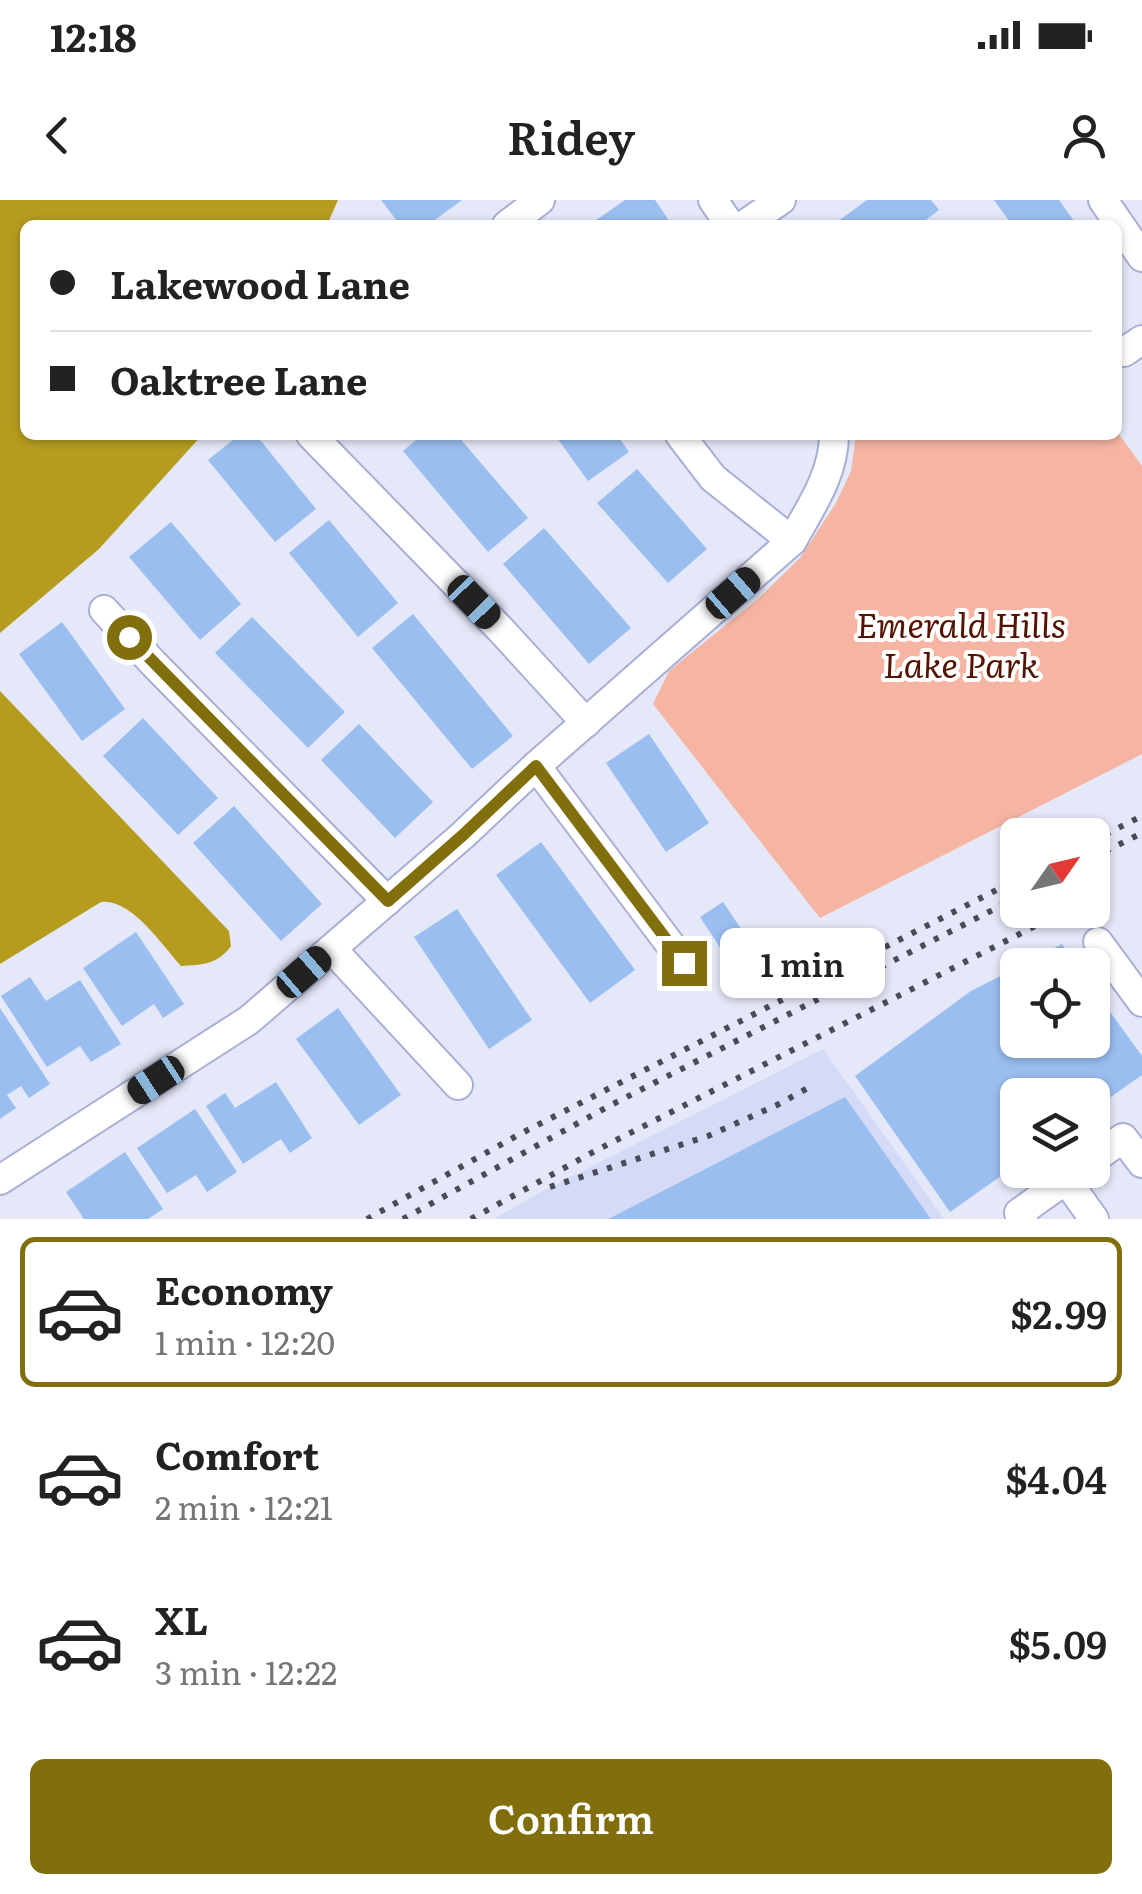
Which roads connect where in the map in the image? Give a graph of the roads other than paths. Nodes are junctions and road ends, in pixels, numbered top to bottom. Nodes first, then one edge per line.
1 (540, 200) edge
2 (781, 200) edge
3 (514, 220) edge
4 (751, 220) edge
5 (1122, 228) edge
6 (1142, 258) edge
7 (316, 440) edge
8 (684, 440) edge
9 (834, 440) edge
10 (792, 541) junction
11 (104, 610) dead end
12 (586, 723) junction
13 (536, 766) junction
14 (388, 901) junction
15 (1098, 942) dead end
16 (332, 949) junction
17 (684, 963) dead end
18 (1142, 1002) edge
19 (458, 1085) dead end
20 (1110, 1148) edge
21 (1142, 1163) edge
22 (0, 1180) edge
23 (1054, 1188) edge
24 (1078, 1188) edge
25 (1023, 1219) edge
26 (1094, 1219) edge

1 - 3 street
2 - 4 street
5 - 6 street
7 - 12 street
8 - 10 street
9 - 10 street
10 - 12 street
11 - 14 street
12 - 13 street
13 - 14 street
13 - 17 street
14 - 16 street
15 - 18 street
16 - 19 street
16 - 22 street
20 - 21 street
23 - 25 street
24 - 26 street

